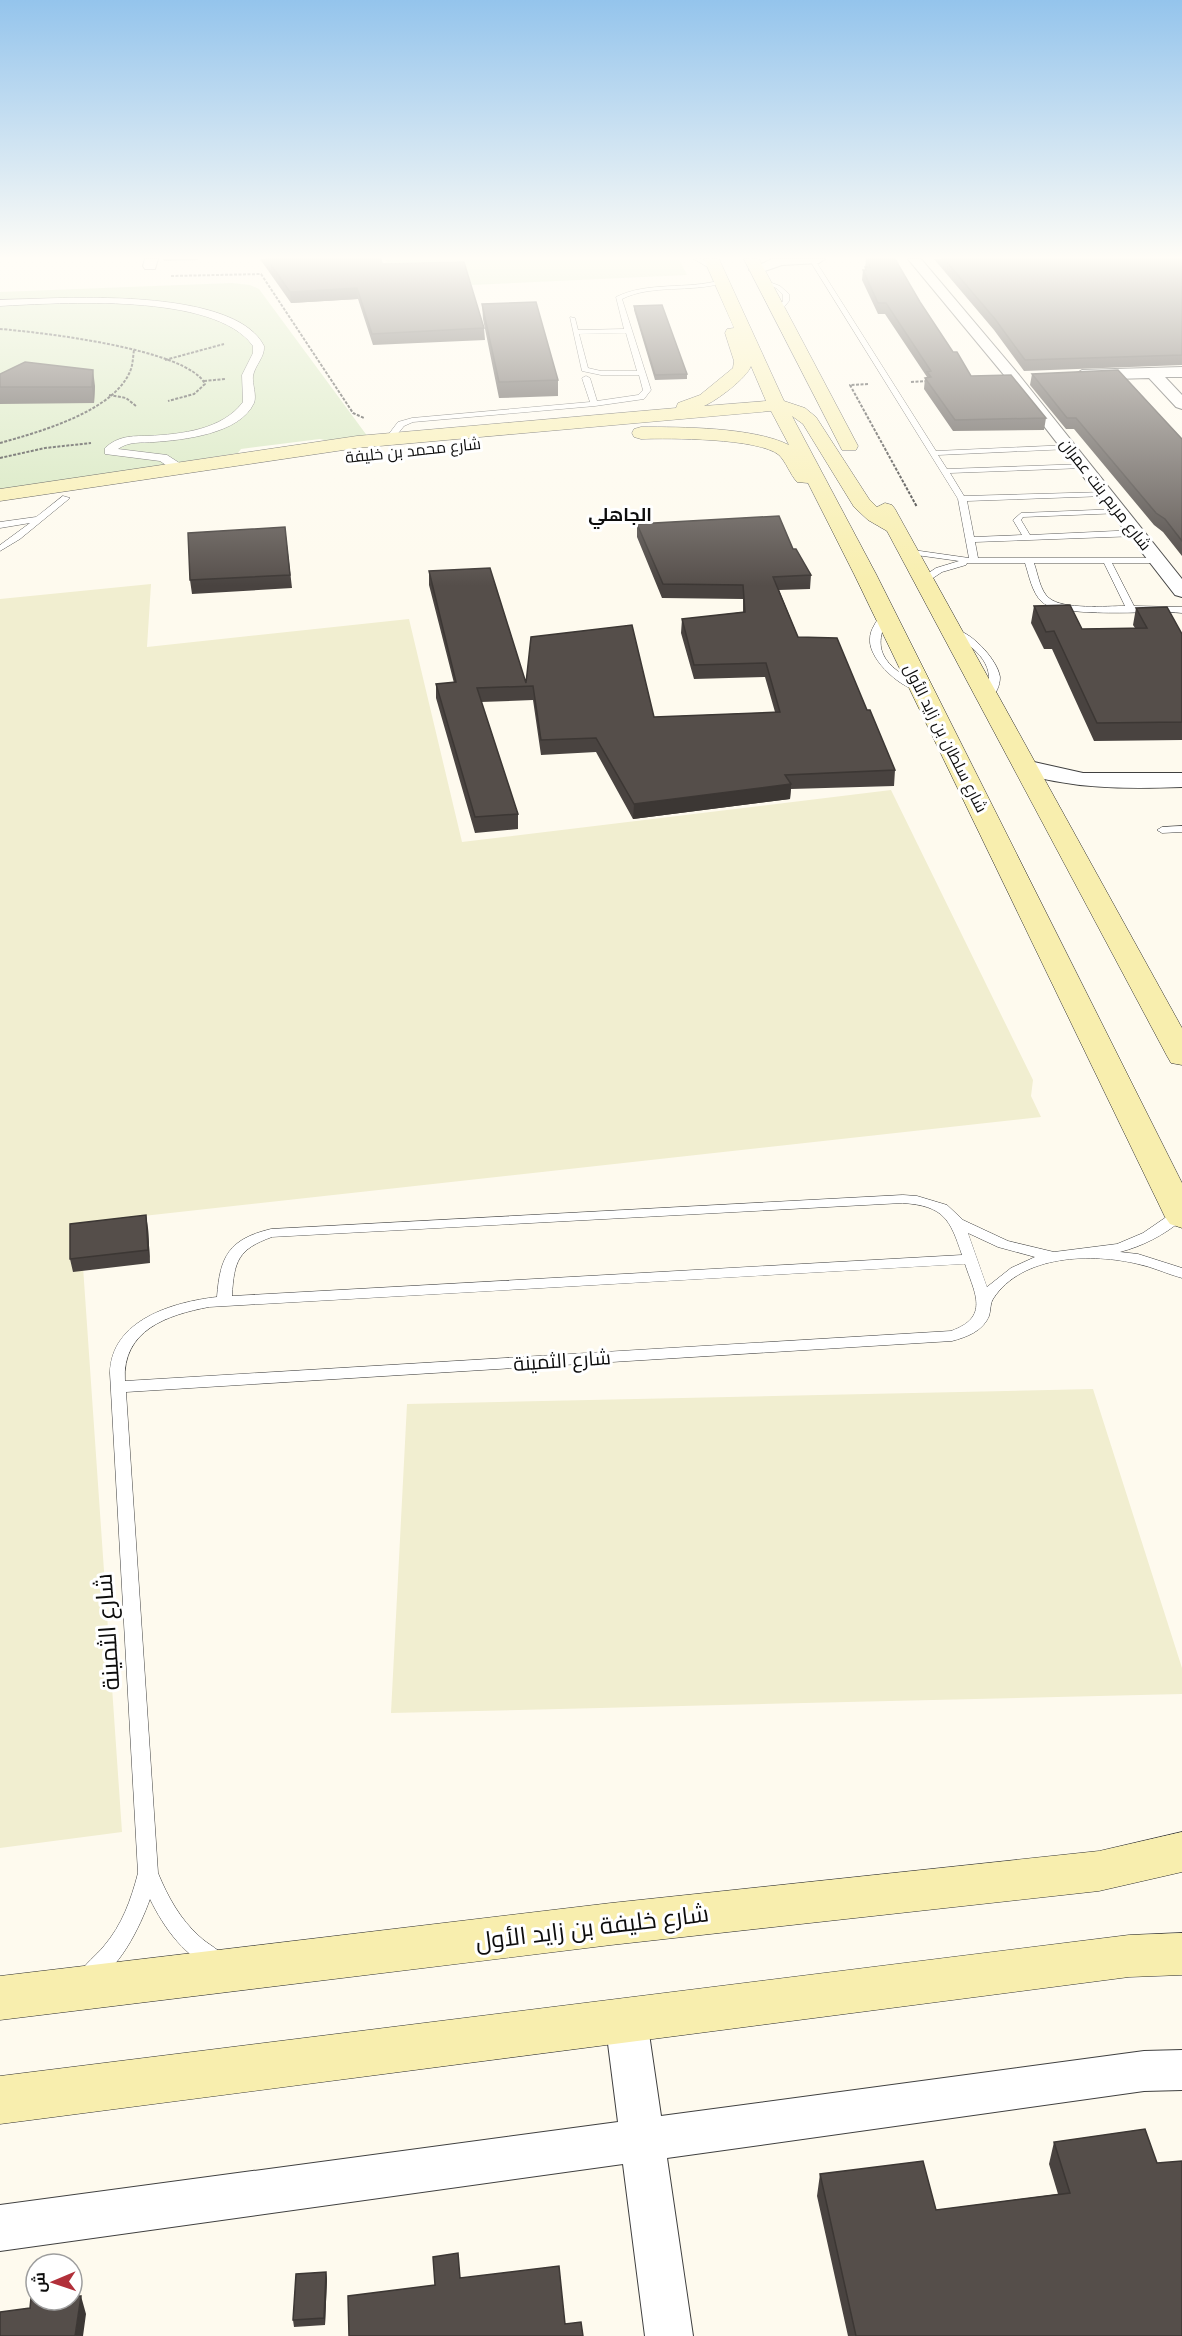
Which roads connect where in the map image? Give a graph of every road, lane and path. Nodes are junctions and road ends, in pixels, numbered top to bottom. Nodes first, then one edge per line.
1 (132, 368) edge
2 (186, 368) edge
3 (251, 368) edge
4 (323, 368) edge
5 (585, 368) edge
6 (639, 368) edge
7 (742, 368) edge
8 (776, 368) edge
9 (793, 368) edge
10 (880, 368) edge
11 (1006, 368) edge
12 (1182, 372) edge
13 (641, 373) junction
14 (1153, 373) junction
15 (1072, 376) edge
16 (1037, 377) edge
17 (586, 378) dead end
18 (1014, 378) junction
19 (935, 381) edge
20 (889, 383) junction
21 (109, 395) junction
22 (168, 401) dead end
23 (595, 404) junction
24 (1182, 404) edge
25 (802, 405) junction
26 (136, 406) dead end
27 (403, 423) junction
28 (517, 434) junction
29 (389, 439) junction
30 (122, 441) junction
31 (0, 443) edge
32 (1069, 447) junction
33 (935, 453) junction
34 (0, 458) edge
35 (1084, 466) junction
36 (177, 467) junction
37 (947, 471) junction
38 (824, 494) junction
39 (1106, 494) junction
40 (0, 495) edge
41 (66, 498) junction
42 (962, 499) junction
43 (0, 508) edge
44 (1119, 511) junction
45 (37, 519) junction
46 (0, 525) edge
47 (1137, 533) junction
48 (1028, 538) junction
49 (971, 540) junction
50 (0, 548) edge
51 (909, 551) junction
52 (944, 558) junction
53 (1158, 560) junction
54 (974, 561) junction
55 (1029, 561) junction
56 (1107, 561) junction
57 (924, 580) junction
58 (1182, 591) edge
59 (1130, 608) junction
60 (1182, 610) edge
61 (1025, 766) junction
62 (1182, 780) edge
63 (1103, 783) junction
64 (1048, 810) junction
65 (1182, 829) edge
66 (1162, 830) dead end
67 (1182, 1056) edge
68 (1181, 1216) edge
69 (958, 1222) junction
70 (1094, 1254) junction
71 (1056, 1257) junction
72 (970, 1259) junction
73 (1182, 1273) edge
74 (984, 1300) junction
75 (224, 1301) junction
76 (117, 1388) junction
77 (1182, 1852) edge
78 (148, 1873) junction
79 (1182, 1954) edge
80 (233, 1970) junction
81 (72, 1989) junction
82 (0, 1998) edge
83 (626, 2020) junction
84 (1182, 2070) edge
85 (0, 2100) edge
86 (642, 2141) junction
87 (0, 2228) edge
88 (669, 2336) edge

1 - 21 path
2 - 22 path
3 - 30 street
4 - 27 path
5 - 13 lane
6 - 13 lane
7 - 28 main road
8 - 25 main road, شارع سلطان بن زايد الأول
9 - 25 main road, شارع سلطان بن زايد الأول
10 - 20 lane
11 - 18 street, شارع مريم بنت عمران
12 - 14 street
13 - 23 lane
14 - 15 street
14 - 24 street
16 - 18 street
17 - 23 lane
18 - 32 street, شارع مريم بنت عمران
19 - 20 path
20 - 33 lane
20 - 52 path
21 - 26 path
21 - 31 path
23 - 27 lane
25 - 28 main road, شارع محمد بن خليفة
25 - 38 main road, شارع سلطان بن زايد الأول
25 - 51 main road, شارع سلطان بن زايد الأول
27 - 29 lane
28 - 29 main road, شارع محمد بن خليفة
28 - 38 main road
28 - 41 main road, شارع محمد بن خليفة
29 - 36 main road, شارع محمد بن خليفة
30 - 34 path
30 - 36 street
32 - 33 lane
32 - 35 street, شارع مريم بنت عمران
33 - 37 lane
35 - 37 lane
35 - 39 street, شارع مريم بنت عمران
36 - 40 main road, شارع محمد بن خليفة
37 - 42 lane
38 - 68 main road, شارع سلطان بن زايد الأول
39 - 42 lane
39 - 44 street, شارع مريم بنت عمران
41 - 43 main road, شارع محمد بن خليفة
41 - 45 lane
42 - 49 lane
44 - 47 street, شارع مريم بنت عمران
44 - 48 lane
45 - 46 lane
45 - 50 lane
47 - 48 lane
47 - 53 street, شارع مريم بنت عمران
48 - 49 lane
49 - 54 lane
51 - 52 lane
51 - 57 main road, شارع سلطان بن زايد الأول
52 - 54 lane
53 - 56 lane
53 - 58 street, شارع مريم بنت عمران
54 - 55 lane
54 - 57 lane
55 - 56 lane
55 - 59 lane
56 - 59 lane
57 - 61 main road, شارع سلطان بن زايد الأول
59 - 60 lane
61 - 63 street
61 - 64 main road, شارع سلطان بن زايد الأول
62 - 63 street
63 - 64 street
64 - 67 main road, شارع سلطان بن زايد الأول
65 - 66 lane
68 - 70 lane, شارع الثمينة
69 - 71 lane, شارع الثمينة
69 - 72 lane
69 - 75 lane, شارع الثمينة
70 - 71 lane, شارع الثمينة
70 - 73 lane, شارع الثمينة
71 - 74 lane, شارع الثمينة
72 - 74 lane
72 - 75 lane, شارع الثمينة
74 - 76 lane, شارع الثمينة
75 - 76 lane, شارع الثمينة
76 - 78 lane, شارع الثمينة
77 - 80 main road, شارع خليفة بن زايد الأول
78 - 80 lane, شارع الثمينة
78 - 81 lane, شارع الثمينة
79 - 83 main road
80 - 81 main road, شارع خليفة بن زايد الأول
81 - 82 main road, شارع خليفة بن زايد الأول
83 - 85 main road
83 - 86 street
84 - 86 street
86 - 87 street
86 - 88 street

